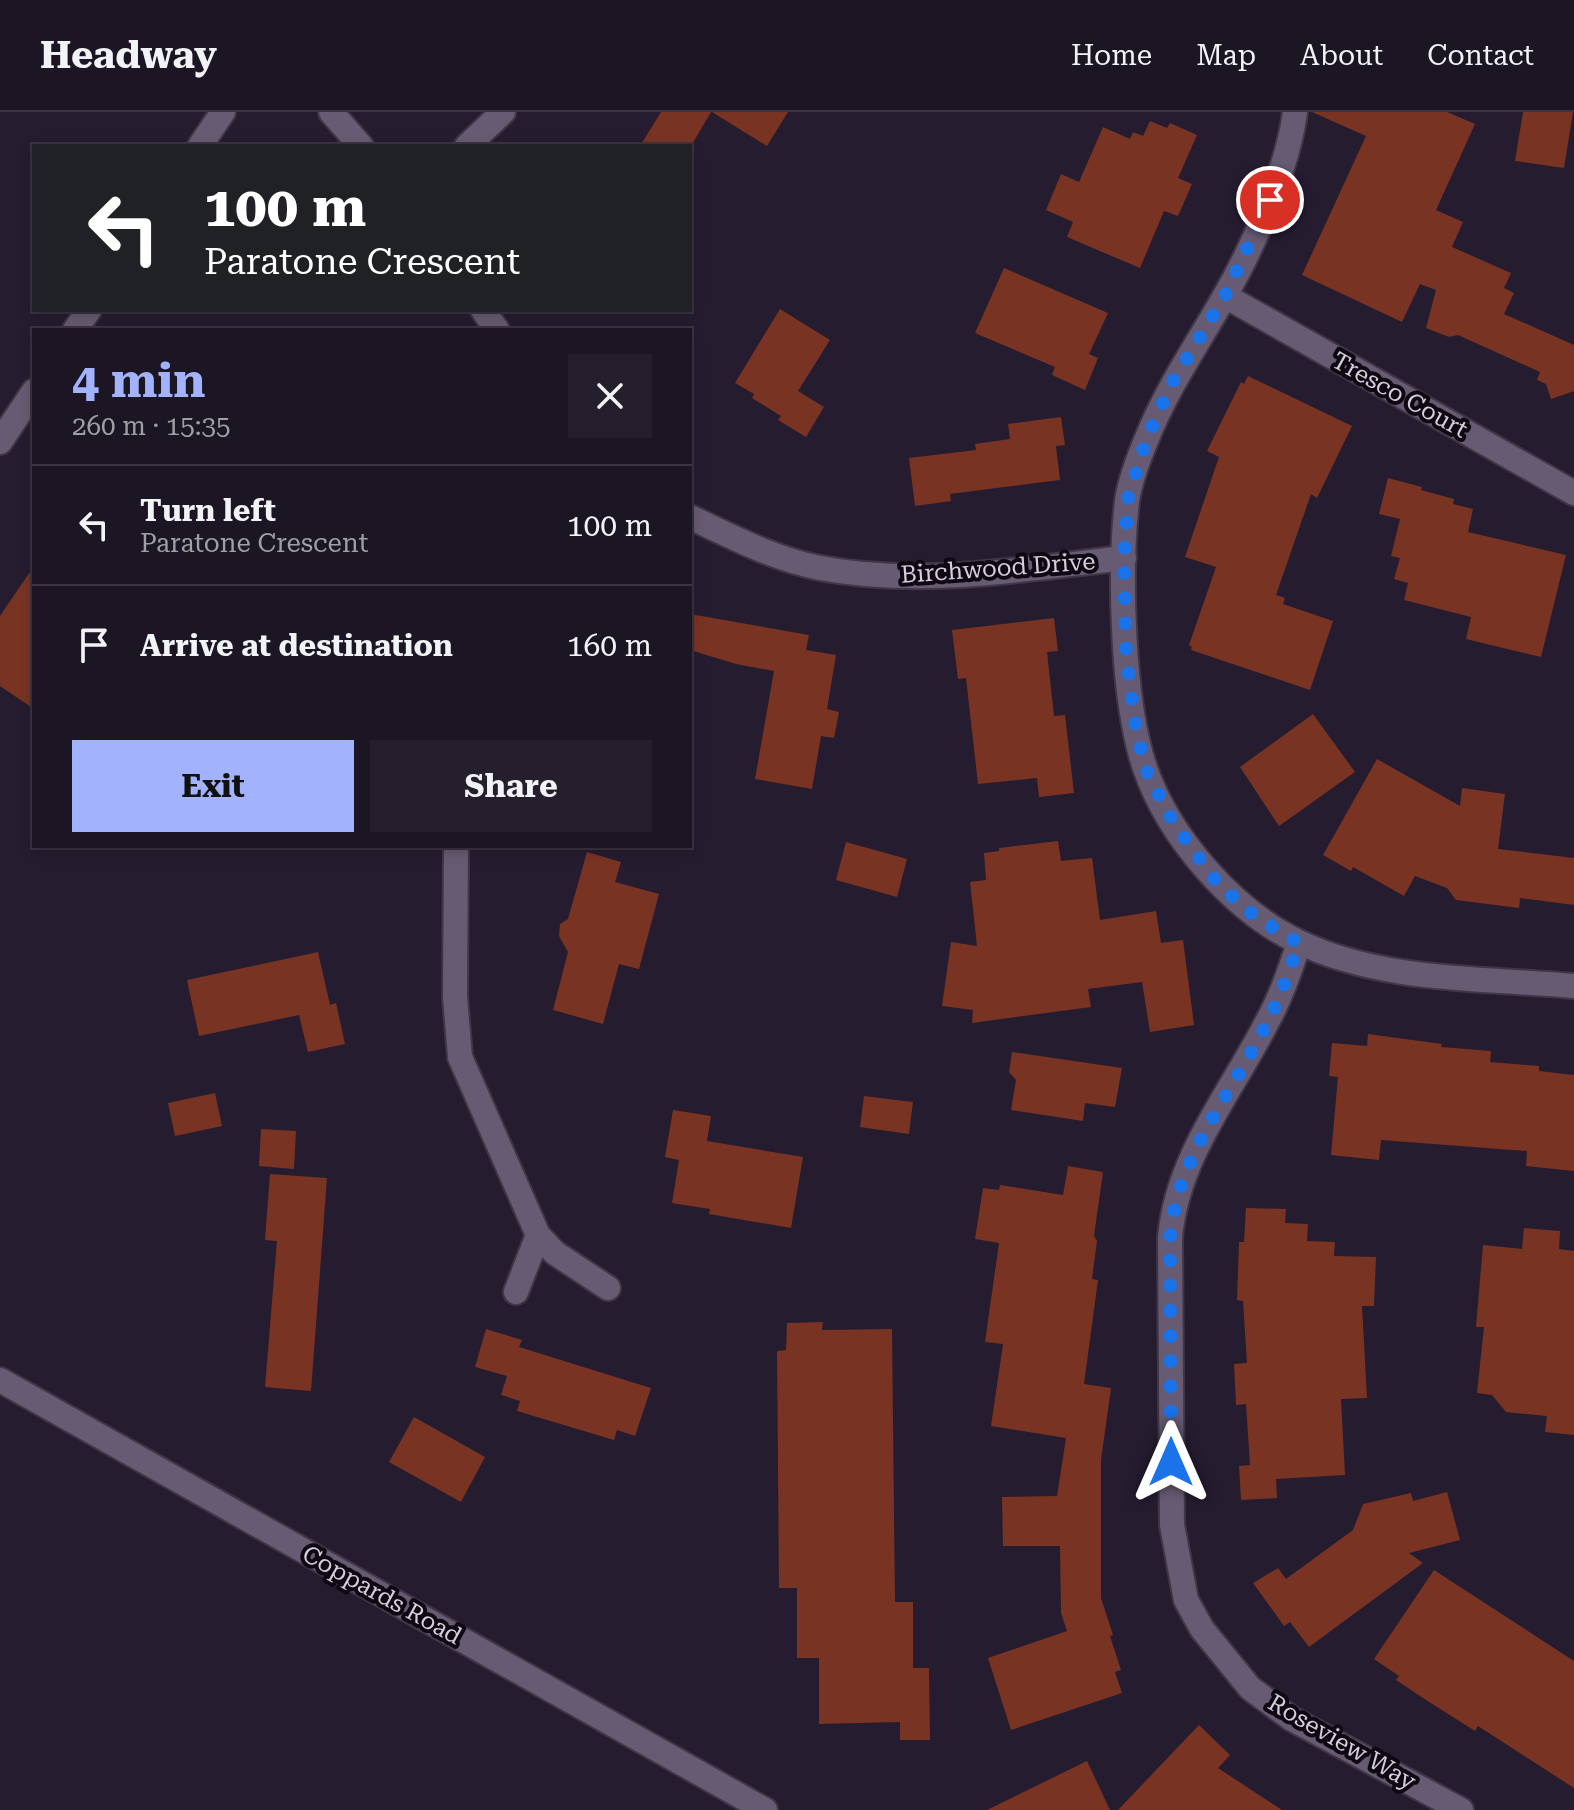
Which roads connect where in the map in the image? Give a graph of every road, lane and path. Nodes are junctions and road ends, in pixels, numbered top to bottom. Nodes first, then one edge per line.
1 (223, 112) edge
2 (331, 112) edge
3 (503, 112) edge
4 (1295, 112) edge
5 (201, 144) edge
6 (359, 144) edge
7 (469, 144) edge
8 (1225, 296) junction
9 (32, 394) edge
10 (0, 442) edge
11 (1574, 493) edge
12 (692, 518) edge
13 (1124, 558) junction
14 (456, 848) edge
15 (1299, 943) junction
16 (1574, 986) edge
17 (538, 1235) junction
18 (608, 1288) dead end
19 (516, 1292) dead end
20 (0, 1380) edge
21 (765, 1810) edge
22 (1461, 1810) edge

1 - 5 street
2 - 6 street
3 - 7 street
4 - 8 street
8 - 11 street, Tresco Court
8 - 13 street
9 - 10 street
12 - 13 street, Birchwood Drive
13 - 15 street
14 - 17 street
15 - 16 street
15 - 22 street, Roseview Way
17 - 18 street
17 - 19 street
20 - 21 street, Coppards Road

